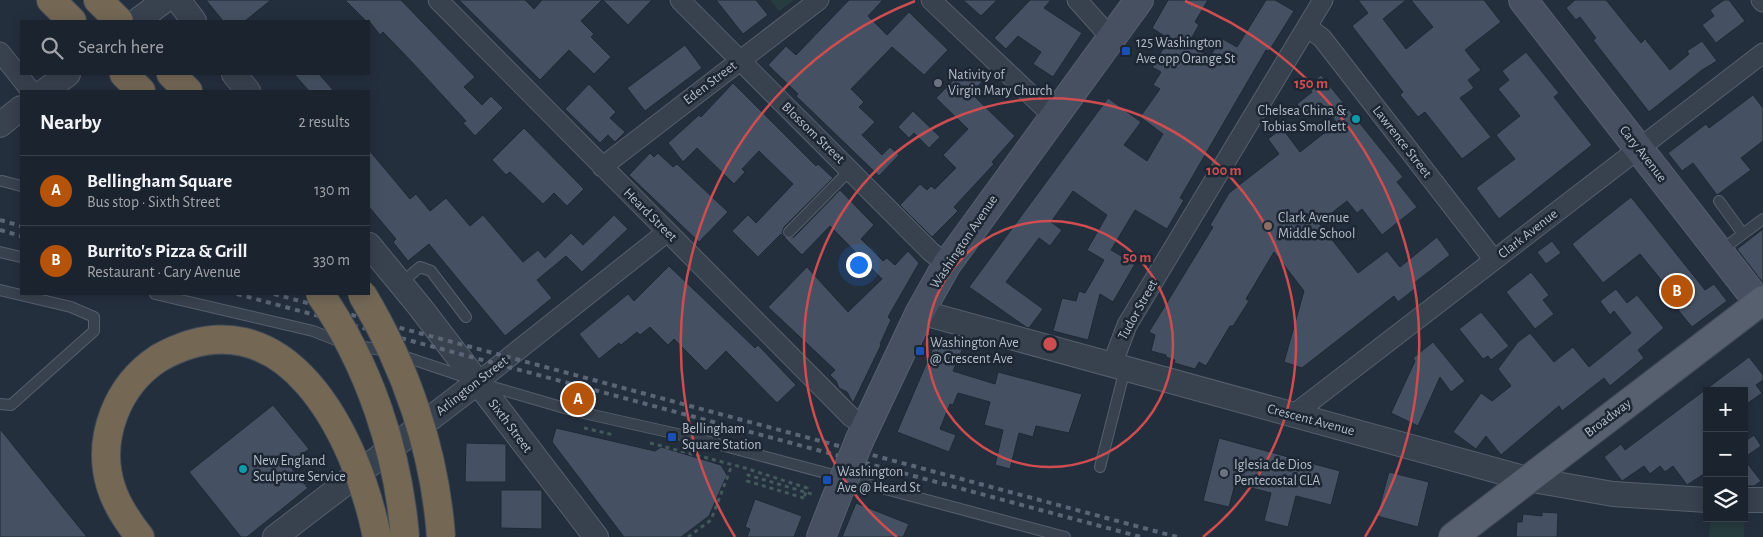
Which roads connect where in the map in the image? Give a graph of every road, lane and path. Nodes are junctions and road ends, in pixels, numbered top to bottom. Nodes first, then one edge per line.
1 (51, 0) edge
2 (98, 0) edge
3 (165, 0) edge
4 (178, 0) edge
5 (438, 0) edge
6 (680, 0) edge
7 (819, 0) edge
8 (930, 0) edge
9 (1077, 0) edge
10 (1139, 0) edge
11 (1324, 0) edge
12 (1523, 0) edge
13 (71, 20) edge
14 (118, 20) edge
15 (138, 20) edge
16 (193, 20) edge
17 (1307, 27) junction
18 (1112, 39) junction
19 (0, 52) edge
20 (1763, 54) edge
21 (739, 61) junction
22 (20, 69) edge
23 (27, 75) edge
24 (67, 75) edge
25 (125, 75) edge
26 (172, 75) edge
27 (235, 75) edge
28 (44, 90) edge
29 (46, 90) edge
30 (140, 90) edge
31 (187, 90) edge
32 (247, 90) edge
33 (20, 109) edge
34 (1054, 117) junction
35 (0, 125) edge
36 (1639, 148) junction
37 (602, 167) junction
38 (850, 170) junction
39 (2, 181) dead end
40 (20, 186) edge
41 (1719, 201) dead end
42 (1763, 219) edge
43 (667, 232) junction
44 (789, 232) dead end
45 (1743, 234) junction
46 (370, 246) edge
47 (0, 252) edge
48 (1719, 252) junction
49 (20, 257) edge
50 (1494, 260) junction
51 (947, 264) junction
52 (401, 282) junction
53 (0, 290) edge
54 (20, 295) edge
55 (21, 295) edge
56 (159, 295) edge
57 (321, 295) edge
58 (363, 295) edge
59 (1762, 304) edge
60 (920, 312) junction
61 (466, 317) dead end
62 (1118, 367) junction
63 (478, 382) junction
64 (0, 404) edge
65 (1293, 415) junction
66 (574, 426) dead end
67 (862, 433) junction
68 (615, 435) dead end
69 (642, 441) dead end
70 (732, 465) junction
71 (1100, 468) dead end
72 (1527, 480) junction
73 (835, 500) junction
74 (1703, 500) edge
75 (1748, 500) edge
76 (1763, 500) edge
77 (140, 537) edge
78 (275, 537) edge
79 (376, 537) edge
80 (405, 537) edge
81 (440, 537) edge
82 (596, 537) edge
83 (688, 537) edge
84 (821, 537) edge
85 (1065, 537) edge
86 (1453, 537) edge

1 - 13 highway
2 - 14 highway
3 - 15 street
4 - 16 street
5 - 37 street, Heard Street
6 - 21 street, Blossom Street
7 - 21 street, Eden Street
8 - 34 street
9 - 18 street
10 - 18 main road, Washington Avenue
11 - 17 street, Tudor Street
12 - 36 main road, Cary Avenue
17 - 50 street, Lawrence Street
17 - 62 street, Tudor Street
18 - 34 main road, Washington Avenue
19 - 22 street
20 - 36 street, Clark Avenue
21 - 37 street, Eden Street
21 - 38 street, Blossom Street
23 - 28 street
24 - 29 street
25 - 30 highway
26 - 31 highway
27 - 32 street
33 - 35 street
34 - 51 main road, Washington Avenue
36 - 48 main road, Cary Avenue
36 - 50 street, Clark Avenue
37 - 43 street, Heard Street
38 - 44 lane
38 - 51 street, Blossom Street
39 - 40 lane
41 - 45 lane
42 - 45 lane
43 - 63 street, Arlington Street
43 - 67 street, Heard Street
45 - 48 lane
46 - 52 street, Sixth Street
47 - 49 lane
48 - 59 main road, Cary Avenue
50 - 65 street, Clark Avenue
51 - 60 main road, Washington Avenue
52 - 61 lane
52 - 63 street, Sixth Street
53 - 54 lane
55 - 64 lane
56 - 63 lane
57 - 80 highway, bridge
58 - 81 highway, bridge
59 - 72 main road, Broadway
60 - 62 street, Crescent Avenue
60 - 67 main road, Washington Avenue
62 - 65 street, Crescent Avenue
62 - 71 lane
63 - 78 street, Arlington Street
63 - 82 street, Sixth Street
63 - 85 lane
65 - 72 street, Crescent Avenue
66 - 68 path
67 - 73 main road, Washington Avenue, bridge
69 - 70 path
70 - 73 path, bridge
70 - 83 path
72 - 74 street, Crescent Avenue
72 - 86 main road, Broadway
73 - 84 main road, Washington Avenue
75 - 76 street
77 - 79 highway, bridge

